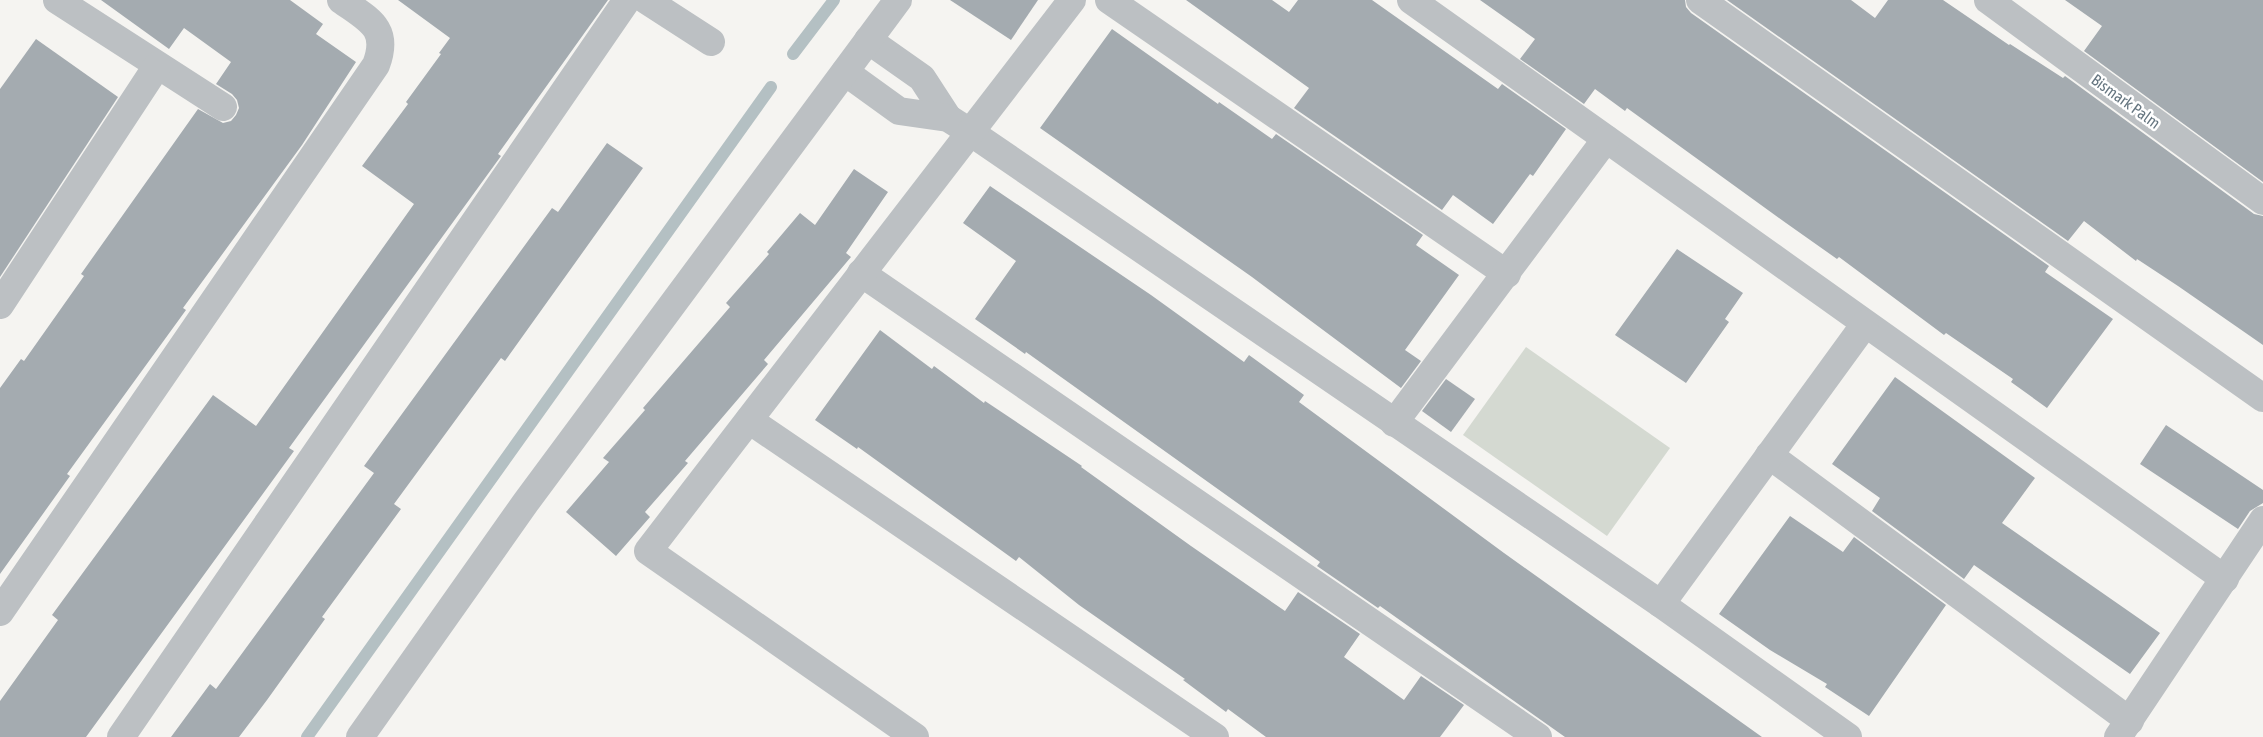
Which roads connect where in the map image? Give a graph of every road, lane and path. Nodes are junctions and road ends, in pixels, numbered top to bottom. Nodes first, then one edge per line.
1 (57, 0) edge
2 (341, 0) edge
3 (627, 0) edge
4 (646, 0) edge
5 (898, 0) edge
6 (1072, 0) edge
7 (1109, 0) edge
8 (1411, 0) edge
9 (1700, 0) edge
10 (1988, 0) edge
11 (868, 40) junction
12 (711, 42) dead end
13 (157, 66) junction
14 (844, 72) junction
15 (223, 107) dead end
16 (959, 125) junction
17 (1606, 139) junction
18 (2263, 202) edge
19 (861, 273) junction
20 (1507, 274) junction
21 (0, 305) edge
22 (1865, 324) junction
23 (2263, 398) edge
24 (749, 420) junction
25 (1394, 423) junction
26 (1770, 455) junction
27 (2263, 520) edge
28 (2225, 579) junction
29 (1661, 604) junction
30 (0, 612) edge
31 (2124, 729) edge
32 (121, 737) edge
33 (360, 737) edge
34 (914, 737) edge
35 (1215, 737) edge
36 (1538, 737) edge
37 (1848, 737) edge

1 - 13 street
2 - 30 street
3 - 32 street
4 - 12 street
5 - 11 street
6 - 16 street
7 - 20 street
8 - 17 street
9 - 23 street
10 - 18 street, Bismark Palm
11 - 14 street
11 - 16 street
13 - 15 street
13 - 21 street
14 - 16 street
14 - 33 street
16 - 19 street
16 - 25 street
17 - 20 street
17 - 22 street
19 - 24 street
19 - 36 street
20 - 25 street
22 - 26 street
22 - 28 street
24 - 34 street
24 - 35 street
25 - 29 street
26 - 29 street
26 - 31 street
27 - 28 street
28 - 31 street
29 - 37 street

